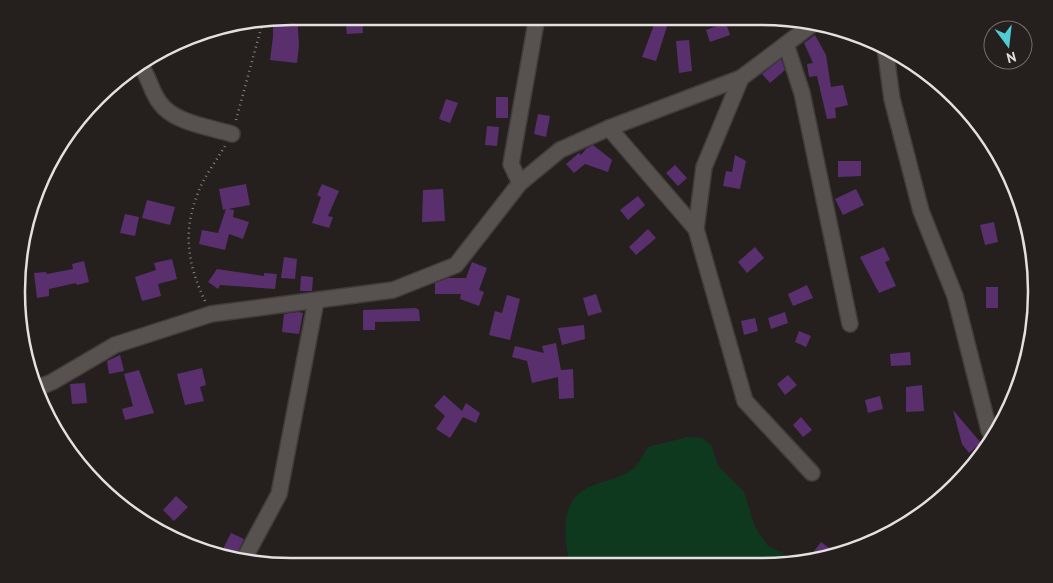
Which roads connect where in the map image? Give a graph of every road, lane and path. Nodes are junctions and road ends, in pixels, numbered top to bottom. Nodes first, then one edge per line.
1 (535, 25) edge
2 (261, 27) edge
3 (806, 29) edge
4 (786, 44) junction
5 (886, 56) edge
6 (144, 69) edge
7 (741, 78) junction
8 (609, 128) junction
9 (232, 134) junction
10 (520, 183) junction
11 (696, 229) junction
12 (316, 301) junction
13 (211, 314) junction
14 (850, 324) dead end
15 (42, 386) edge
16 (989, 430) edge
17 (812, 473) dead end
18 (247, 554) edge

1 - 10 street
2 - 9 path
3 - 4 street
4 - 7 street
4 - 14 street
5 - 16 street
6 - 9 street
7 - 8 street
7 - 11 street
8 - 10 street
8 - 11 street
9 - 13 path
10 - 12 street
11 - 17 street
12 - 13 street
12 - 18 street
13 - 15 street

